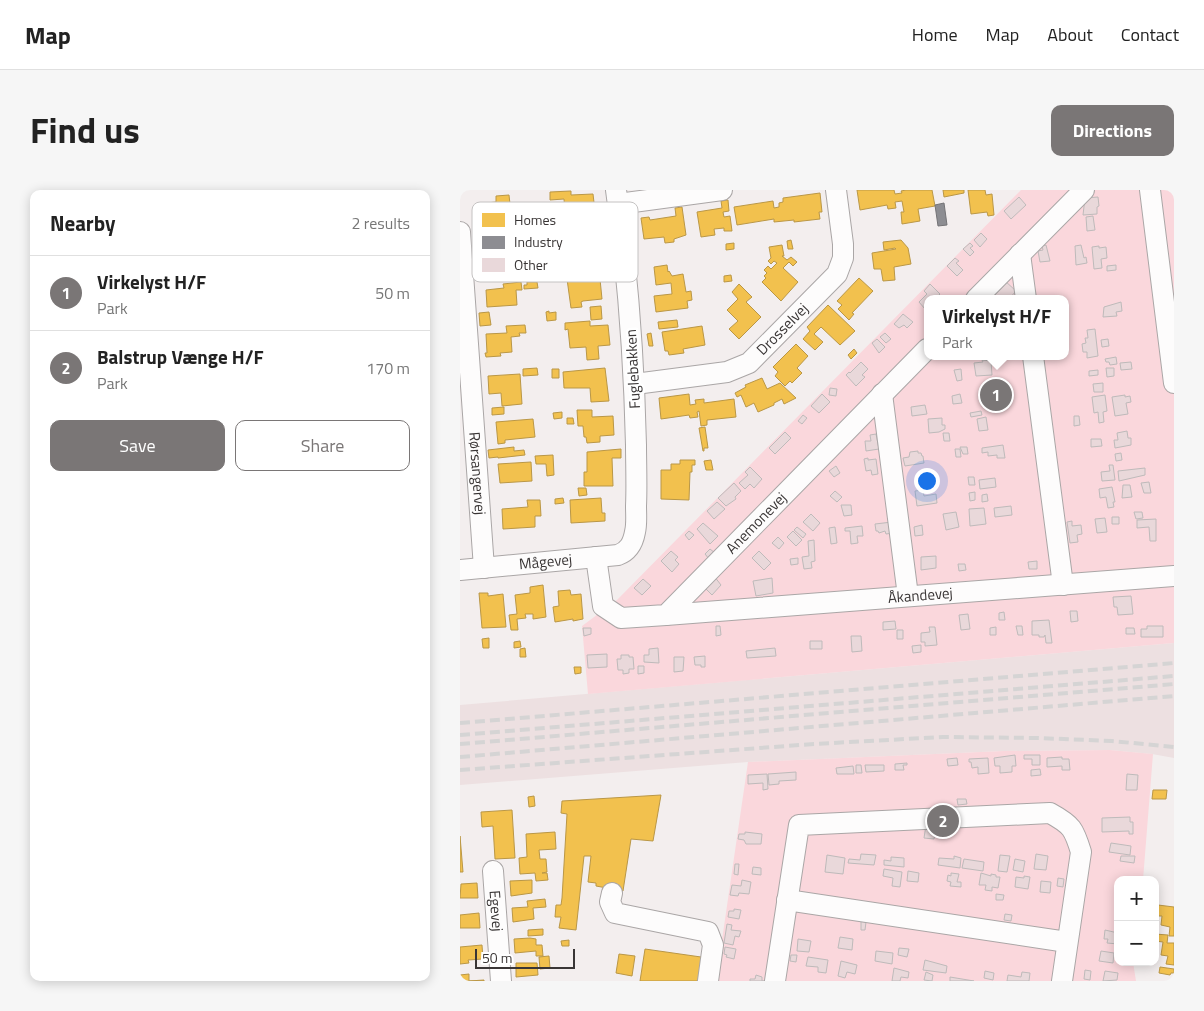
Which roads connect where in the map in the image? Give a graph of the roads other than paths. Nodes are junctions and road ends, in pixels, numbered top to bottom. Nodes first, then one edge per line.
1 (722, 190) edge
2 (836, 190) edge
3 (1084, 190) edge
4 (1150, 190) edge
5 (617, 197) edge
6 (460, 232) edge
7 (1020, 254) junction
8 (627, 282) edge
9 (980, 295) edge
10 (1025, 295) edge
11 (924, 352) edge
12 (1034, 360) edge
13 (1174, 383) edge
14 (635, 384) junction
15 (882, 394) junction
16 (629, 548) joint
17 (596, 557) junction
18 (484, 568) junction
19 (460, 570) edge
20 (1174, 576) edge
21 (1063, 584) junction
22 (908, 596) junction
23 (666, 615) junction
24 (493, 870) dead end
25 (612, 893) dead end
26 (787, 900) junction
27 (1068, 942) junction
28 (500, 981) edge
29 (708, 981) edge
30 (775, 981) edge
31 (1062, 981) edge

1 - 5 street
2 - 14 street, Drosselvej
3 - 7 street
4 - 13 street
6 - 18 street, Rørsangervej
7 - 9 street
7 - 10 street
8 - 14 street, Fuglebakken
11 - 15 street, Anemonevej
12 - 21 street
14 - 16 street, Fuglebakken
15 - 22 street
15 - 23 street, Anemonevej
16 - 17 street, Mågevej
17 - 18 street, Mågevej
17 - 23 street
18 - 19 street, Mågevej
20 - 21 street, Åkandevej
21 - 22 street, Åkandevej
22 - 23 street, Åkandevej
24 - 28 street, Egevej
25 - 29 street
26 - 27 street
26 - 27 street
26 - 30 street
27 - 31 street

